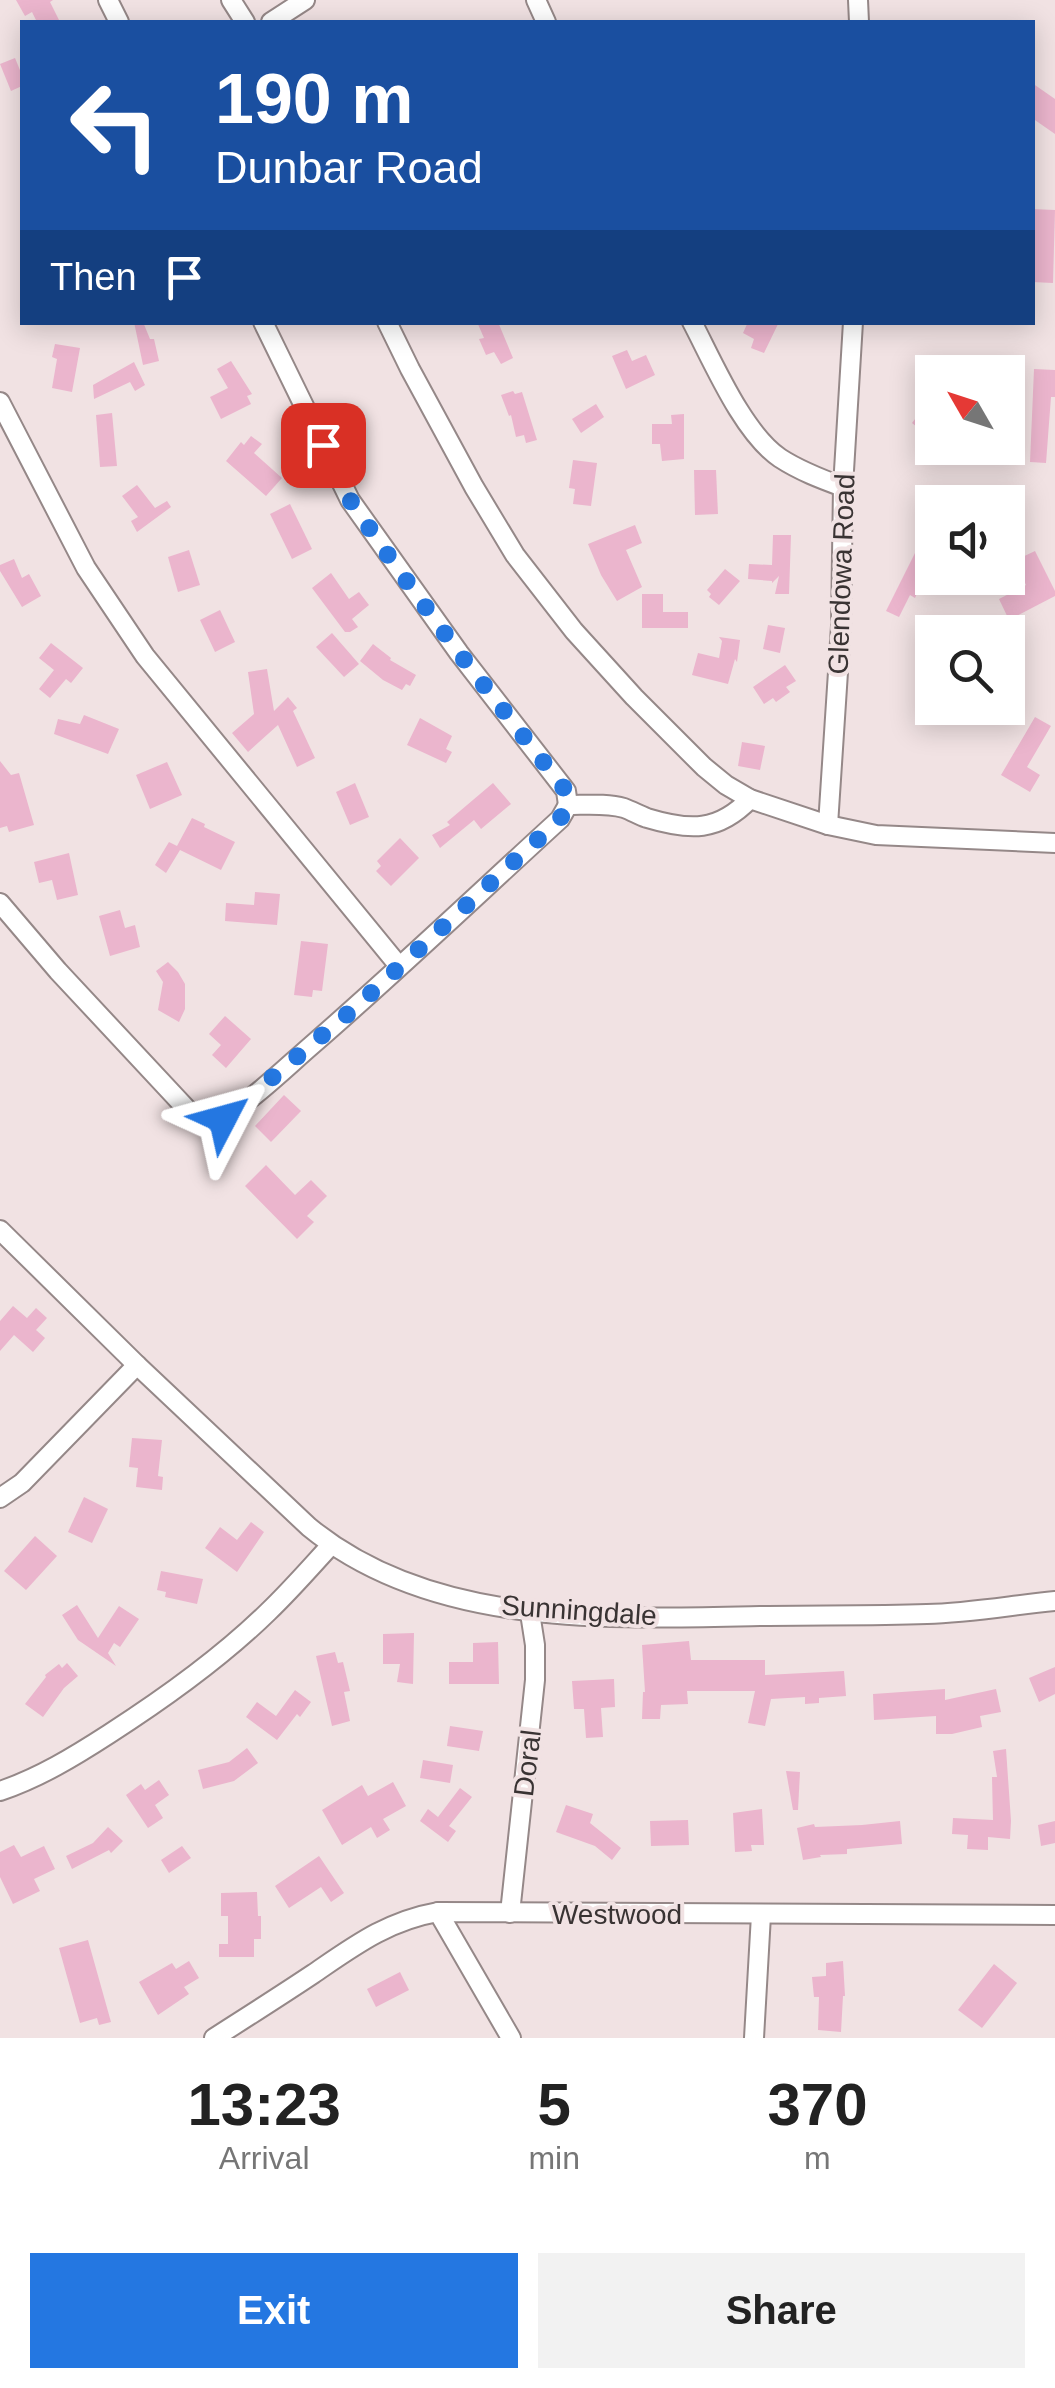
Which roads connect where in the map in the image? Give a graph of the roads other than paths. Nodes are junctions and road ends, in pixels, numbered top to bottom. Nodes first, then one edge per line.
1 (306, 0) edge
2 (275, 20) edge
3 (264, 325) edge
4 (388, 325) edge
5 (694, 325) edge
6 (853, 325) edge
7 (0, 402) edge
8 (843, 487) junction
9 (750, 798) junction
10 (568, 805) junction
11 (828, 824) junction
12 (1055, 843) edge
13 (0, 903) edge
14 (400, 966) junction
15 (0, 1230) edge
16 (137, 1365) junction
17 (0, 1498) edge
18 (331, 1545) junction
19 (1055, 1601) edge
20 (530, 1613) junction
21 (0, 1791) edge
22 (438, 1912) junction
23 (510, 1913) junction
24 (761, 1915) junction
25 (1055, 1915) edge
26 (214, 2038) edge
27 (511, 2038) edge
28 (754, 2038) edge

1 - 2 street
3 - 10 street
4 - 9 street
5 - 8 street
6 - 8 street, Glendowa Road
7 - 14 street
8 - 11 street, Glendowa Road
9 - 10 street
9 - 11 street
10 - 14 street
11 - 12 street
13 - 14 street
15 - 16 street, Sunningdale
16 - 17 street
16 - 18 street, Sunningdale
18 - 20 street, Sunningdale
18 - 21 street
19 - 20 street, Sunningdale
20 - 23 street, Doral
22 - 23 street, Westwood
22 - 26 street, Westwood
22 - 27 street
23 - 24 street, Westwood
24 - 25 street, Westwood
24 - 28 street

